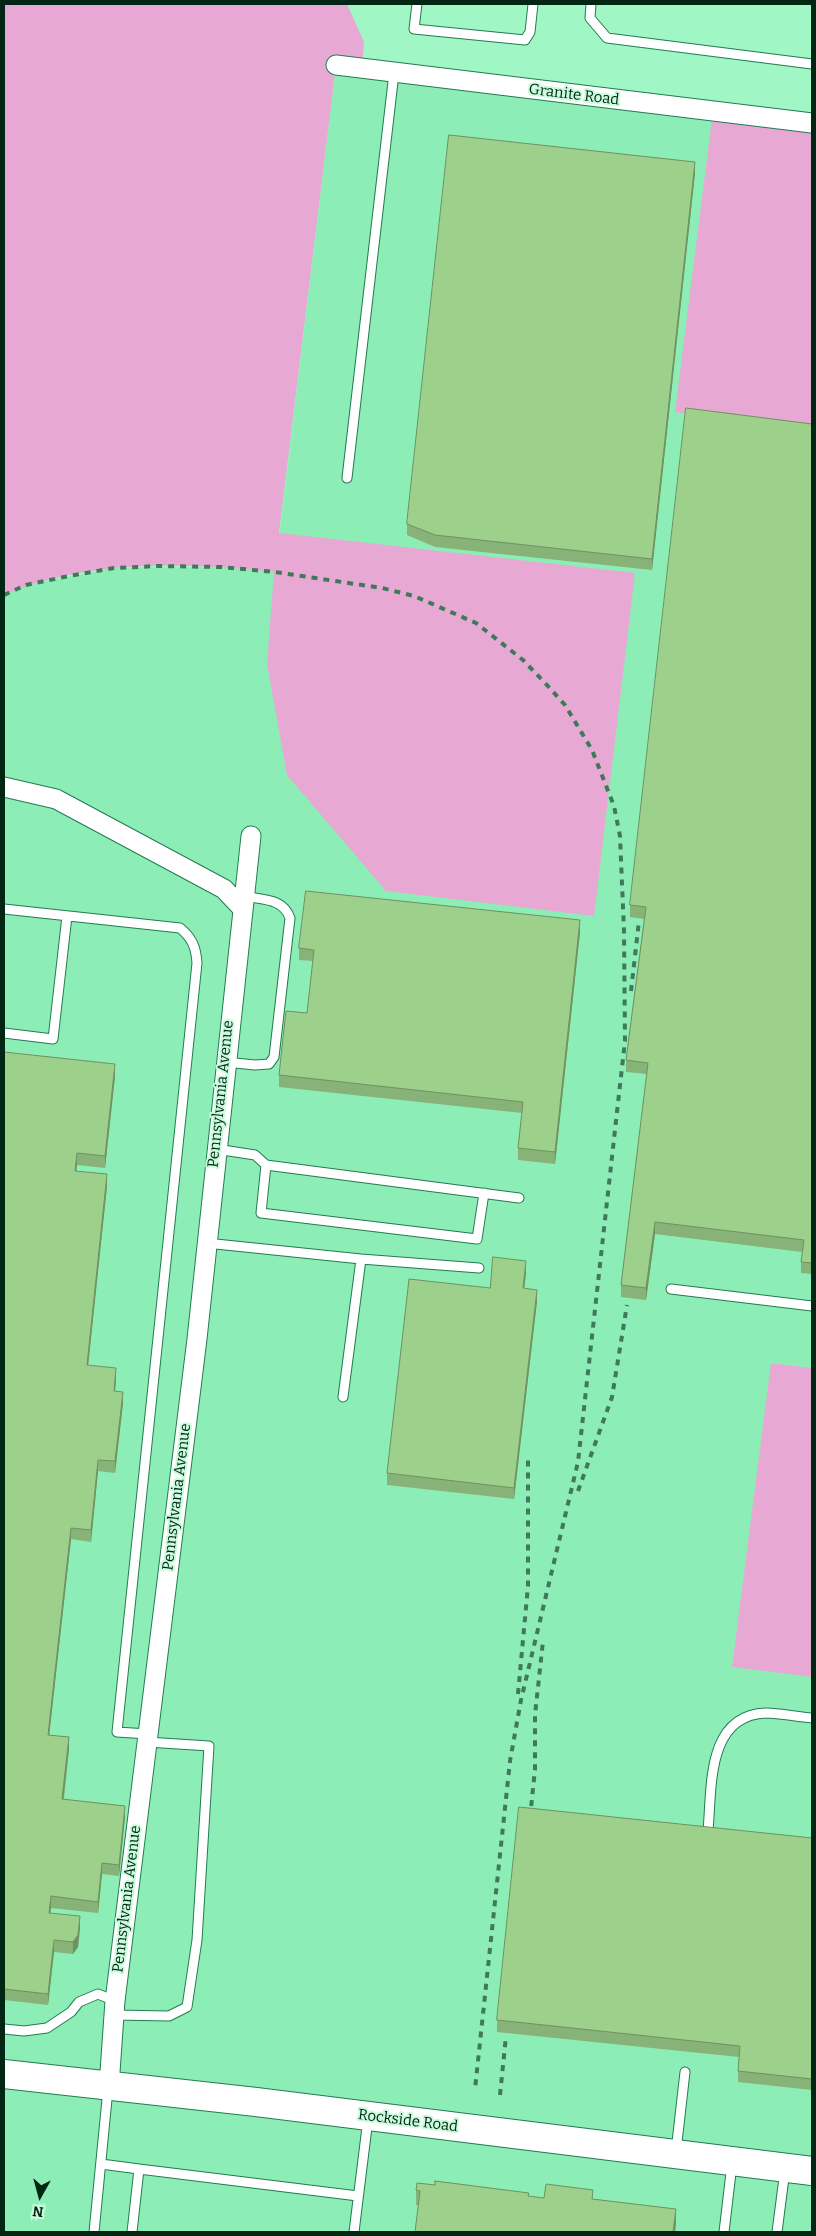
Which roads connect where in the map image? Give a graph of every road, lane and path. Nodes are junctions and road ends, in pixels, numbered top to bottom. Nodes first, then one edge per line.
1 (417, 4) edge
2 (533, 4) edge
3 (591, 4) edge
4 (812, 64) edge
5 (336, 65) dead end
6 (394, 73) junction
7 (812, 123) edge
8 (347, 478) dead end
9 (4, 787) edge
10 (251, 836) dead end
11 (242, 902) junction
12 (4, 909) edge
13 (67, 916) junction
14 (4, 1033) edge
15 (225, 1062) junction
16 (216, 1149) junction
17 (266, 1165) junction
18 (484, 1193) junction
19 (519, 1198) dead end
20 (206, 1243) junction
21 (361, 1259) junction
22 (479, 1268) dead end
23 (671, 1289) dead end
24 (812, 1306) edge
25 (343, 1397) dead end
26 (812, 1718) edge
27 (147, 1738) junction
28 (708, 1831) edge
29 (114, 2008) junction
30 (4, 2029) edge
31 (685, 2072) dead end
32 (4, 2074) edge
33 (109, 2086) junction
34 (368, 2116) junction
35 (676, 2154) junction
36 (732, 2161) junction
37 (101, 2164) junction
38 (785, 2167) junction
39 (140, 2169) junction
40 (812, 2171) edge
41 (358, 2196) junction
42 (94, 2232) edge
43 (132, 2232) edge
44 (354, 2232) edge
45 (724, 2232) edge
46 (777, 2232) edge

1 - 2 lane
3 - 4 lane
5 - 6 street, Granite Road
6 - 7 street, Granite Road
6 - 8 lane
9 - 11 street
10 - 11 street, Pennsylvania Avenue
11 - 15 street, Pennsylvania Avenue
11 - 15 lane
12 - 13 lane
13 - 14 lane
13 - 27 lane
15 - 16 street, Pennsylvania Avenue
16 - 17 lane
16 - 20 street, Pennsylvania Avenue
17 - 18 lane
17 - 18 lane
18 - 19 lane
20 - 21 lane
20 - 27 street, Pennsylvania Avenue
21 - 22 lane
21 - 25 lane
23 - 24 lane
26 - 28 lane
27 - 29 street, Pennsylvania Avenue
27 - 29 lane
29 - 30 lane
29 - 33 street, Pennsylvania Avenue
31 - 35 lane
32 - 33 main road, Rockside Road
33 - 34 main road, Rockside Road
33 - 37 lane
34 - 35 main road, Rockside Road
34 - 41 lane
35 - 36 main road, Rockside Road
36 - 38 main road, Rockside Road
36 - 45 lane
37 - 39 lane
37 - 42 lane
38 - 40 main road, Rockside Road
38 - 46 lane
39 - 41 lane
39 - 43 lane
41 - 44 lane

